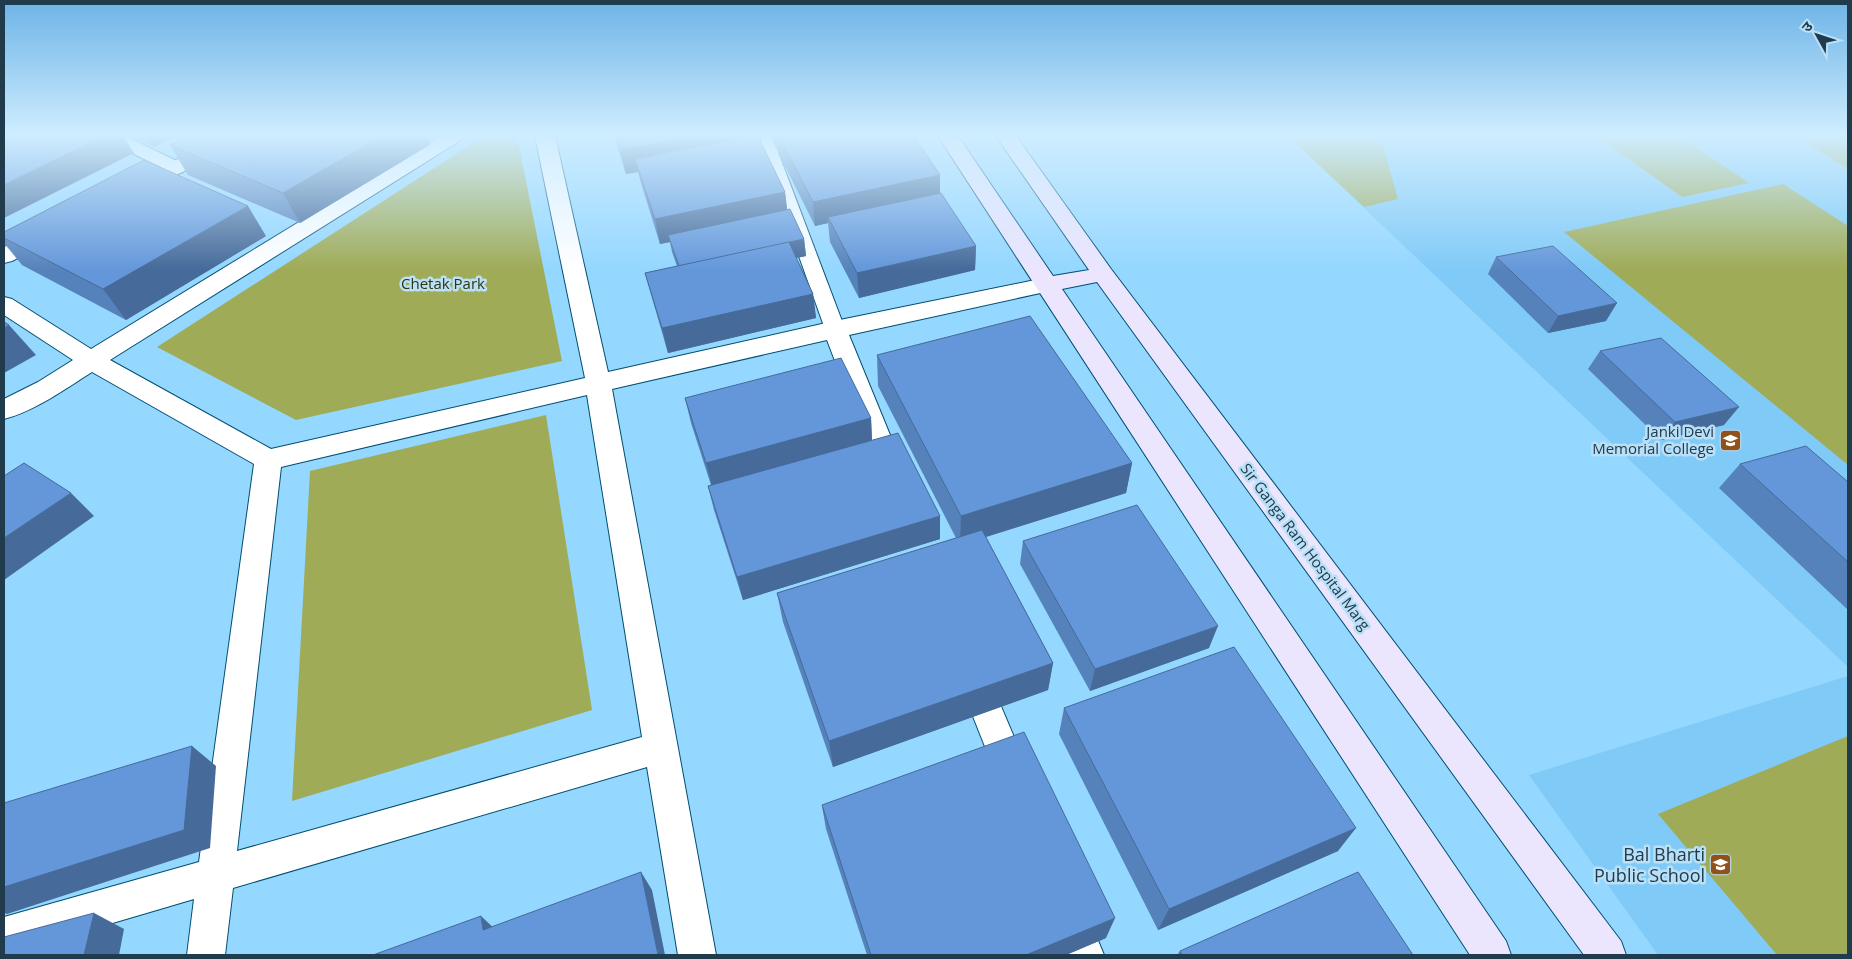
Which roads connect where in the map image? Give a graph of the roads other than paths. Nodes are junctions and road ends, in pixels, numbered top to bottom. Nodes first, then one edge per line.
1 (152, 181) edge
2 (381, 181) edge
3 (555, 181) edge
4 (780, 181) edge
5 (977, 181) edge
6 (1037, 181) edge
7 (116, 199) edge
8 (64, 225) edge
9 (4, 256) edge
10 (1103, 274) junction
11 (1045, 285) junction
12 (4, 304) edge
13 (835, 329) junction
14 (90, 360) junction
15 (598, 382) junction
16 (4, 410) edge
17 (268, 460) junction
18 (904, 503) edge
19 (963, 651) edge
20 (661, 747) junction
21 (1022, 798) edge
22 (216, 875) junction
23 (1059, 891) edge
24 (4, 936) edge
25 (206, 955) edge
26 (697, 955) edge
27 (1085, 955) edge
28 (1492, 955) edge
29 (1607, 955) edge

1 - 7 street
2 - 14 street
3 - 15 street
4 - 13 lane
5 - 11 street
6 - 10 street, Sir Ganga Ram Hospital Marg
8 - 9 street
10 - 11 street
10 - 29 street, Sir Ganga Ram Hospital Marg
11 - 13 street
11 - 28 street
12 - 14 street
13 - 15 street
13 - 18 street
14 - 16 street
14 - 17 street
15 - 17 street
15 - 20 street
17 - 22 street
19 - 21 street
20 - 22 street
20 - 26 street
22 - 24 street
22 - 25 street
23 - 27 street

